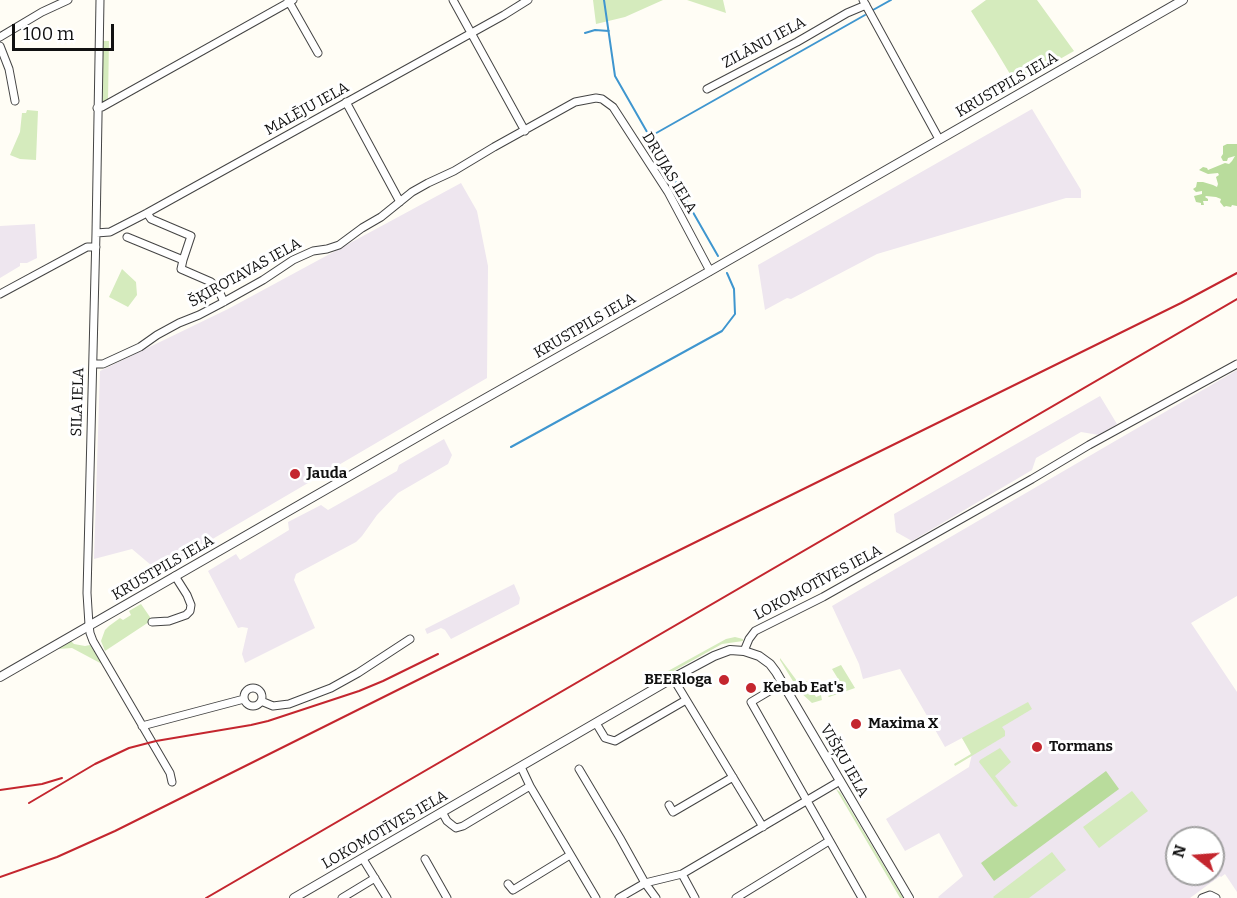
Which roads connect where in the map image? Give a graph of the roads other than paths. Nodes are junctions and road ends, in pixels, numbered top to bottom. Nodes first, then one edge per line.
1 (68, 0) edge
2 (453, 0) edge
3 (528, 0) edge
4 (1183, 0) edge
5 (290, 1) edge
6 (98, 2) edge
7 (865, 3) edge
8 (471, 33) junction
9 (0, 37) edge
10 (0, 46) edge
11 (318, 53) dead end
12 (707, 89) dead end
13 (596, 98) joint
14 (15, 101) dead end
15 (346, 102) junction
16 (98, 108) junction
17 (525, 131) junction
18 (939, 139) junction
19 (400, 202) junction
20 (147, 213) junction
21 (96, 233) junction
22 (127, 237) dead end
23 (96, 247) junction
24 (183, 260) junction
25 (710, 271) junction
26 (0, 294) edge
27 (224, 302) junction
28 (93, 364) junction
29 (1237, 364) edge
30 (175, 576) junction
31 (152, 622) dead end
32 (89, 625) junction
33 (410, 639) dead end
34 (744, 651) junction
35 (0, 677) edge
36 (673, 678) junction
37 (783, 683) junction
38 (244, 699) junction
39 (686, 700) junction
40 (261, 701) junction
41 (596, 723) junction
42 (142, 726) junction
43 (521, 767) junction
44 (579, 769) dead end
45 (733, 777) junction
46 (840, 781) junction
47 (172, 782) dead end
48 (530, 786) junction
49 (807, 801) junction
50 (669, 805) dead end
51 (442, 812) junction
52 (764, 827) junction
53 (829, 841) junction
54 (570, 855) junction
55 (363, 858) junction
56 (424, 862) dead end
57 (682, 874) junction
58 (375, 878) junction
59 (645, 883) junction
60 (508, 884) dead end
61 (297, 897) edge
62 (342, 898) edge
63 (387, 898) edge
64 (447, 898) edge
65 (596, 898) edge
66 (619, 898) edge
67 (656, 898) edge
68 (695, 898) edge
69 (736, 898) edge
70 (862, 898) edge
71 (909, 898) edge
72 (1202, 898) edge
73 (1216, 898) edge

1 - 9 street
2 - 8 street
3 - 8 street, MALĒJU IELA
4 - 18 street, KRUSTPILS IELA
5 - 11 street
5 - 16 street
6 - 16 street, SILA IELA
7 - 12 street, ZILĀNU IELA
7 - 18 street
8 - 15 street, MALĒJU IELA
8 - 17 street
10 - 14 street
13 - 17 street, ŠĶIROTAVAS IELA
13 - 25 street, DRUJAS IELA
15 - 19 street
15 - 20 street, MALĒJU IELA
16 - 21 street, SILA IELA
17 - 19 street, ŠĶIROTAVAS IELA
18 - 25 street, KRUSTPILS IELA
19 - 27 street, ŠĶIROTAVAS IELA
20 - 21 street, MALĒJU IELA
20 - 24 street
21 - 23 street, SILA IELA
22 - 24 street
23 - 26 street
23 - 28 street, SILA IELA
24 - 27 street
25 - 30 street, KRUSTPILS IELA
27 - 28 street, ŠĶIROTAVAS IELA
28 - 32 street, SILA IELA
29 - 34 street, LOKOMOTĪVES IELA
30 - 31 street
30 - 32 street, KRUSTPILS IELA
32 - 35 street, KRUSTPILS IELA
32 - 42 street, SILA IELA
33 - 40 street
34 - 36 street, LOKOMOTĪVES IELA
34 - 37 street, VIŠĶU IELA
36 - 39 street
36 - 41 street, LOKOMOTĪVES IELA
37 - 46 street, VIŠĶU IELA
37 - 49 street
38 - 40 street
38 - 40 street
38 - 42 street
39 - 41 street
39 - 45 street
41 - 43 street, LOKOMOTĪVES IELA
42 - 47 street, SILA IELA
43 - 48 street
43 - 51 street, LOKOMOTĪVES IELA
44 - 59 street
45 - 50 street
45 - 52 street
46 - 49 street
46 - 71 street, VIŠĶU IELA
48 - 51 street
48 - 54 street
49 - 52 street
49 - 53 street
51 - 55 street, LOKOMOTĪVES IELA
52 - 57 street
53 - 69 street
53 - 70 street
54 - 60 street
54 - 65 street
55 - 58 street
55 - 61 street, LOKOMOTĪVES IELA
56 - 64 street
57 - 59 street
57 - 68 street
58 - 62 street
58 - 63 street
59 - 66 street
59 - 67 street
72 - 73 street

